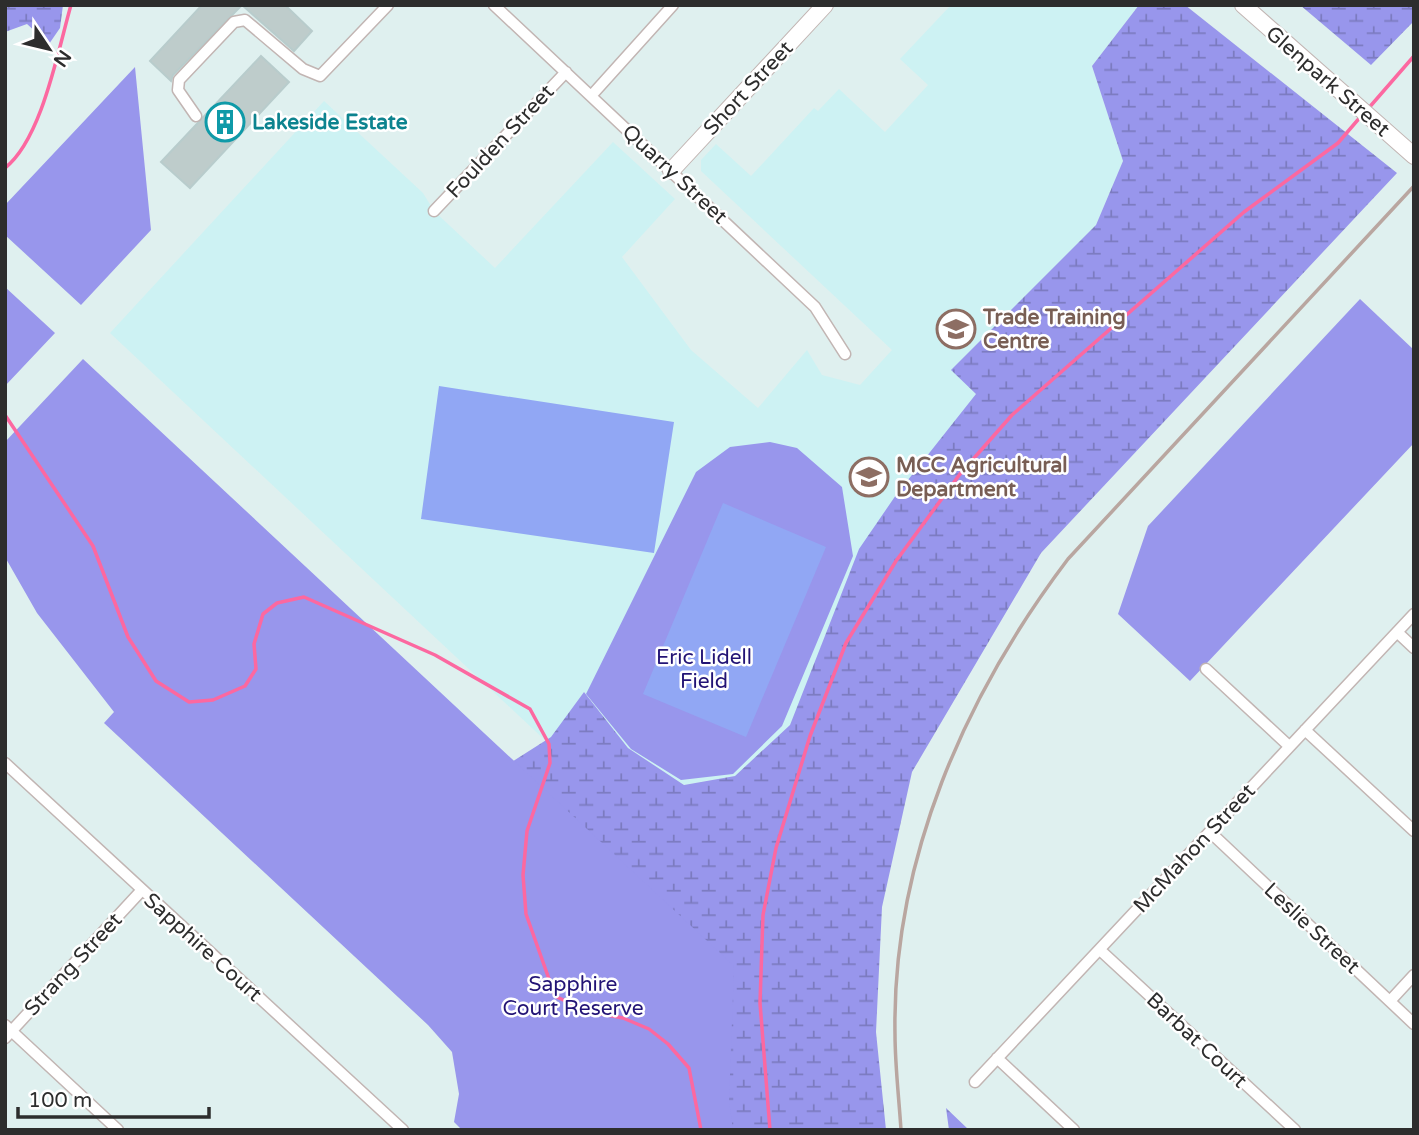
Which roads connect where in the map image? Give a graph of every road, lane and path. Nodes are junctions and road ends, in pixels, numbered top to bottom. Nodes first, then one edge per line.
1 (388, 5) edge
2 (494, 5) edge
3 (673, 5) edge
4 (825, 5) edge
5 (1243, 5) edge
6 (565, 72) junction
7 (591, 96) junction
8 (196, 116) dead end
9 (1414, 156) edge
10 (671, 171) junction
11 (434, 211) dead end
12 (845, 354) dead end
13 (1414, 614) edge
14 (1397, 632) junction
15 (1414, 648) edge
16 (1206, 669) dead end
17 (1305, 730) junction
18 (1289, 746) junction
19 (5, 763) edge
20 (1414, 831) edge
21 (1210, 832) junction
22 (141, 891) junction
23 (1100, 950) junction
24 (1414, 975) edge
25 (1390, 1001) junction
26 (1414, 1024) edge
27 (7, 1031) edge
28 (997, 1058) junction
29 (975, 1083) dead end
30 (118, 1130) edge
31 (403, 1130) edge
32 (1074, 1130) edge
33 (1294, 1130) edge

1 - 8 street
2 - 6 street, Quarry Street
3 - 7 street
4 - 10 main road, Short Street
5 - 9 main road, Glenpark Street
6 - 7 street, Quarry Street
6 - 11 street, Foulden Street
7 - 10 street, Quarry Street
10 - 12 street, Quarry Street
13 - 14 street, McMahon Street
14 - 15 street
14 - 17 street, McMahon Street
16 - 18 street
17 - 18 street, McMahon Street
17 - 20 street
18 - 21 street, McMahon Street
19 - 22 street, Sapphire Court
21 - 23 street, McMahon Street
21 - 25 street, Leslie Street
22 - 27 street, Strang Street
22 - 31 street, Sapphire Court
23 - 28 street, McMahon Street
23 - 33 street, Barbat Court
24 - 25 street
25 - 26 street, Leslie Street
27 - 30 street
28 - 29 street, McMahon Street
28 - 32 street

